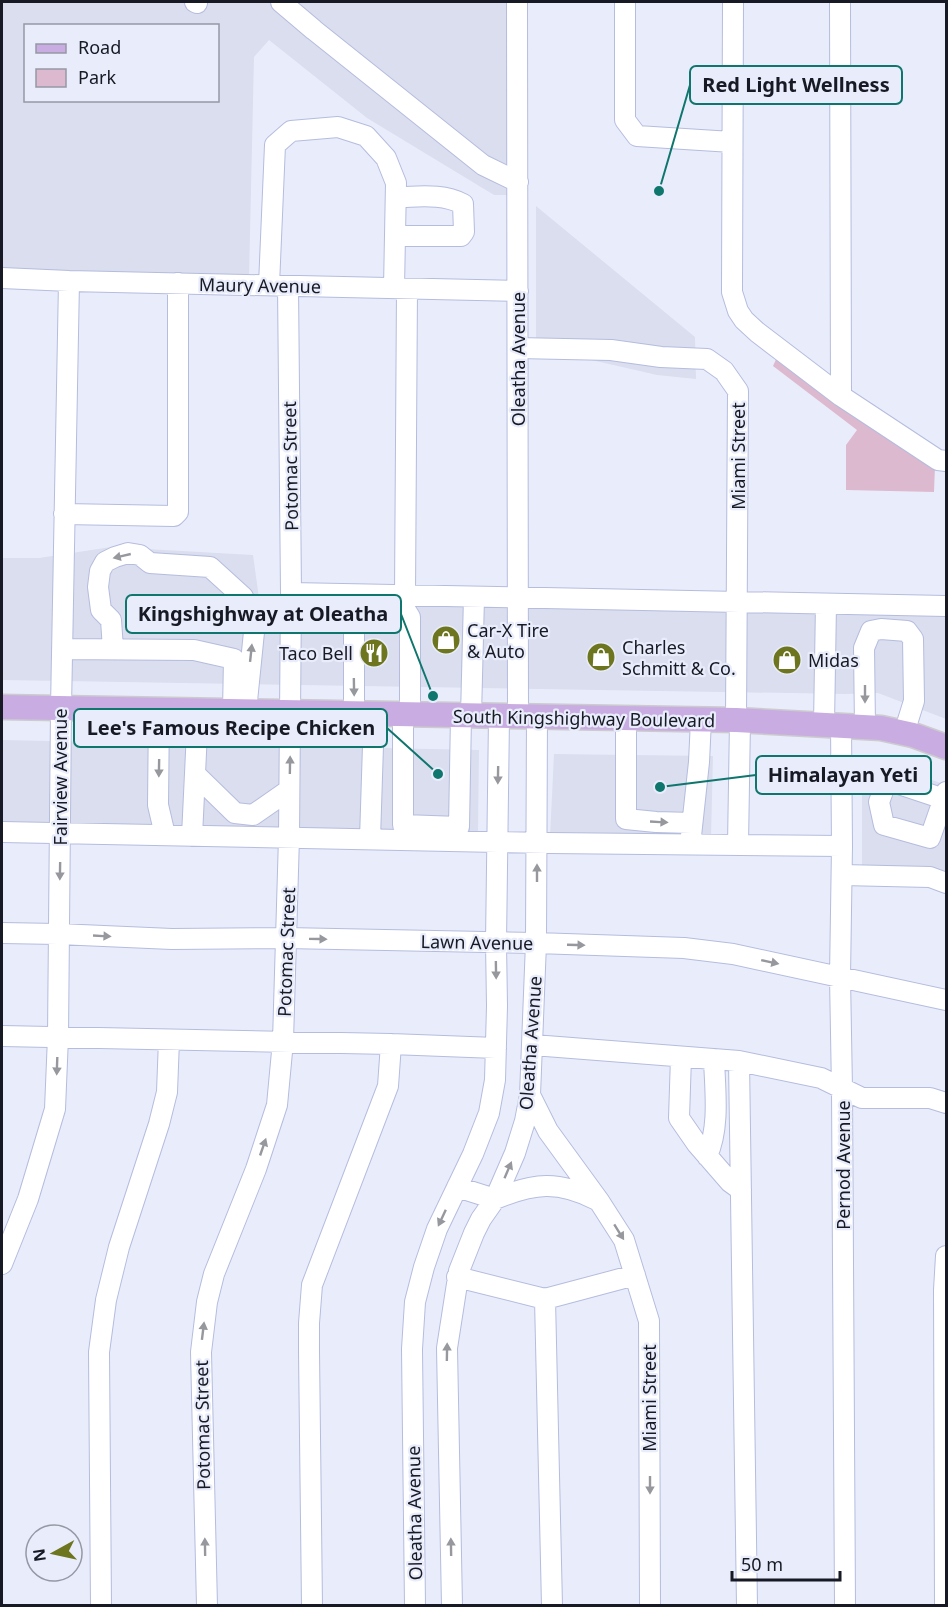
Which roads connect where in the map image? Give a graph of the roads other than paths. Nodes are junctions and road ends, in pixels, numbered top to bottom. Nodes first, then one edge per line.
1 (281, 2) edge
2 (517, 2) edge
3 (625, 2) edge
4 (733, 2) edge
5 (840, 2) edge
6 (732, 142) junction
7 (518, 182) junction
8 (396, 197) junction
9 (396, 236) junction
10 (2, 278) edge
11 (69, 281) junction
12 (178, 283) junction
13 (269, 285) junction
14 (288, 286) junction
15 (400, 288) junction
16 (518, 291) junction
17 (518, 348) junction
18 (841, 396) junction
19 (946, 461) edge
20 (64, 514) junction
21 (291, 593) junction
22 (405, 595) junction
23 (474, 597) junction
24 (518, 598) junction
25 (738, 602) junction
26 (826, 604) junction
27 (946, 606) edge
28 (62, 648) junction
29 (113, 649) junction
30 (2, 707) edge
31 (61, 708) junction
32 (159, 710) junction
33 (198, 711) junction
34 (239, 711) junction
35 (290, 712) junction
36 (364, 714) junction
37 (406, 715) junction
38 (466, 716) junction
39 (518, 717) junction
40 (626, 718) junction
41 (701, 720) junction
42 (738, 720) junction
43 (832, 725) junction
44 (865, 727) junction
45 (904, 733) junction
46 (946, 747) edge
47 (195, 774) junction
48 (289, 790) junction
49 (692, 823) junction
50 (2, 832) edge
51 (60, 833) junction
52 (165, 835) junction
53 (192, 836) junction
54 (289, 837) junction
55 (370, 839) junction
56 (497, 842) junction
57 (537, 843) junction
58 (690, 844) junction
59 (738, 845) junction
60 (842, 846) junction
61 (842, 875) junction
62 (946, 883) edge
63 (2, 933) edge
64 (58, 934) junction
65 (286, 938) junction
66 (496, 943) junction
67 (536, 943) junction
68 (840, 977) junction
69 (946, 1000) edge
70 (2, 1036) edge
71 (58, 1037) junction
72 (169, 1040) junction
73 (283, 1041) junction
74 (391, 1044) junction
75 (533, 1045) junction
76 (496, 1048) junction
77 (681, 1057) junction
78 (714, 1059) junction
79 (738, 1061) junction
80 (842, 1089) junction
81 (530, 1095) junction
82 (946, 1103) edge
83 (707, 1156) junction
84 (457, 1187) junction
85 (741, 1190) junction
86 (495, 1200) junction
87 (599, 1201) junction
88 (946, 1256) edge
89 (2, 1264) edge
90 (635, 1275) junction
91 (457, 1277) junction
92 (545, 1299) junction
93 (101, 1605) edge
94 (207, 1605) edge
95 (312, 1605) edge
96 (415, 1605) edge
97 (452, 1605) edge
98 (552, 1605) edge
99 (650, 1605) edge
100 (747, 1605) edge
101 (845, 1605) edge
102 (945, 1605) edge

1 - 7 street
2 - 7 street, Oleatha Avenue
3 - 6 street
4 - 6 street
5 - 18 street
6 - 18 street
7 - 16 street, Oleatha Avenue
8 - 9 street
8 - 9 street
8 - 13 street
9 - 15 street
10 - 11 street, Maury Avenue
11 - 12 street, Maury Avenue
11 - 20 street, Fairview Avenue
12 - 13 street, Maury Avenue
12 - 20 street
13 - 14 street, Maury Avenue
14 - 15 street, Maury Avenue
14 - 21 street, Potomac Street
15 - 16 street, Maury Avenue
15 - 22 street
16 - 17 street, Oleatha Avenue
17 - 24 street, Oleatha Avenue
17 - 25 street, Miami Street
18 - 19 street
20 - 28 street, Fairview Avenue
21 - 22 street
21 - 35 street, Potomac Street
22 - 23 street
23 - 24 street
23 - 38 street
24 - 25 street
24 - 39 street, Oleatha Avenue
25 - 26 street
25 - 42 street, Miami Street
26 - 27 street
26 - 43 street, Pernod Avenue
28 - 29 street
28 - 31 street, Fairview Avenue
29 - 34 street
34 -> 29 street
30 - 31 main road, South Kingshighway Boulevard
31 - 32 main road, South Kingshighway Boulevard
31 - 51 street, Fairview Avenue
32 - 33 main road, South Kingshighway Boulevard
32 -> 52 street
33 - 34 main road, South Kingshighway Boulevard
33 - 47 street
34 - 35 main road, South Kingshighway Boulevard
35 - 36 main road, South Kingshighway Boulevard
48 -> 35 street, Potomac Street
36 - 37 main road, South Kingshighway Boulevard
37 -> 36 street
36 - 55 street
37 - 38 main road, South Kingshighway Boulevard
37 - 38 street
38 - 39 main road, South Kingshighway Boulevard
39 - 40 main road, South Kingshighway Boulevard
39 -> 56 street, Oleatha Avenue
39 - 57 street, Oleatha Avenue
40 - 41 main road, South Kingshighway Boulevard
40 -> 49 street
41 - 42 main road, South Kingshighway Boulevard
41 - 49 street
42 - 43 main road, South Kingshighway Boulevard
42 - 59 street, Miami Street
43 - 44 main road, South Kingshighway Boulevard
43 - 60 street, Pernod Avenue
44 - 45 main road, South Kingshighway Boulevard
45 -> 44 street
45 - 46 main road, South Kingshighway Boulevard
47 - 48 street
47 - 53 street
48 - 54 street, Potomac Street
49 - 58 street
50 - 51 street
51 - 52 street
51 -> 64 street, Fairview Avenue
52 - 53 street
53 - 54 street
54 - 55 street
54 - 65 street, Potomac Street
55 - 56 street
56 - 57 street
56 - 66 street, Oleatha Avenue
57 - 58 street
67 -> 57 street, Oleatha Avenue
58 - 59 street
59 - 60 street
60 - 61 street, Pernod Avenue
61 - 62 street
61 - 68 street, Pernod Avenue
63 - 64 street, Lawn Avenue
64 -> 65 street, Lawn Avenue
64 - 71 street, Fairview Avenue
65 -> 66 street, Lawn Avenue
65 - 73 street, Potomac Street
66 - 67 street, Lawn Avenue
66 -> 76 street, Oleatha Avenue
67 -> 68 street, Lawn Avenue
67 - 75 street, Oleatha Avenue
68 - 69 street, Lawn Avenue
68 - 80 street, Pernod Avenue
70 - 71 street
71 - 72 street
71 -> 89 street, Fairview Avenue
72 - 73 street
72 - 93 street
73 - 74 street
94 -> 73 street, Potomac Street
74 - 76 street
74 - 95 street
75 - 77 street
75 - 81 street, Oleatha Avenue
76 - 84 street, Oleatha Avenue
77 - 78 street
77 - 83 street
78 - 79 street
78 - 83 street
79 - 80 street
79 - 85 street
80 - 82 street
80 - 101 street, Pernod Avenue
86 -> 81 street, Oleatha Avenue
81 - 87 street, Miami Street
83 - 85 street
84 - 86 street
84 -> 96 street, Oleatha Avenue
85 - 100 street
86 - 87 street
86 - 91 street, Oleatha Avenue
87 -> 90 street, Miami Street
88 - 102 street
90 - 92 street
90 -> 99 street, Miami Street
91 - 92 street
97 -> 91 street, Oleatha Avenue
92 - 98 street

